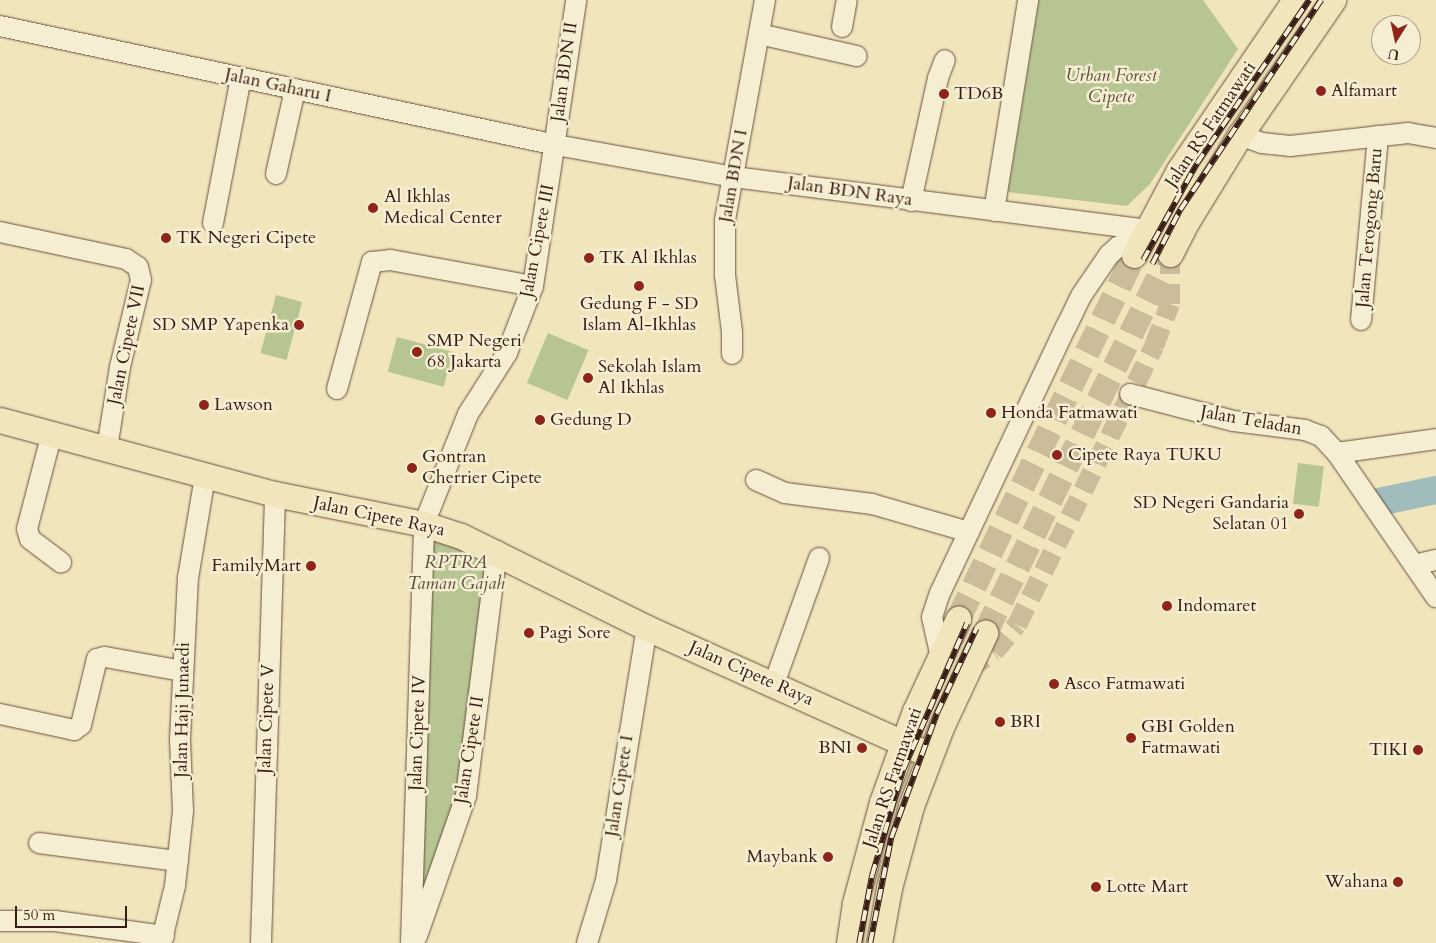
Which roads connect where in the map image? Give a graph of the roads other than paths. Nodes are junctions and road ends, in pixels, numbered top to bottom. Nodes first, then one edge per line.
1 (576, 0) edge
2 (765, 0) edge
3 (847, 0) edge
4 (1028, 0) edge
5 (1295, 0) edge
6 (1333, 0) edge
7 (0, 26) edge
8 (842, 27) dead end
9 (759, 34) junction
10 (857, 56) dead end
11 (945, 60) dead end
12 (241, 78) junction
13 (295, 90) junction
14 (1240, 135) junction
15 (1378, 136) junction
16 (1436, 138) edge
17 (556, 144) junction
18 (276, 174) dead end
19 (734, 177) junction
20 (911, 201) junction
21 (994, 211) junction
22 (213, 223) dead end
23 (0, 232) edge
24 (1140, 242) junction
25 (1170, 254) dead end
26 (533, 286) junction
27 (1361, 320) dead end
28 (732, 354) dead end
29 (337, 389) dead end
30 (1130, 394) dead end
31 (0, 420) edge
32 (52, 433) junction
33 (1436, 439) edge
34 (107, 448) junction
35 (1337, 453) junction
36 (205, 476) junction
37 (756, 480) dead end
38 (275, 494) junction
39 (424, 524) junction
40 (969, 532) junction
41 (497, 551) junction
42 (819, 558) dead end
43 (1436, 560) edge
44 (61, 562) dead end
45 (1414, 566) junction
46 (1436, 597) edge
47 (958, 620) tunnel mouth
48 (647, 628) junction
49 (985, 633) tunnel mouth
50 (941, 657) junction
51 (182, 671) junction
52 (774, 684) junction
53 (0, 714) edge
54 (902, 744) junction
55 (930, 755) junction
56 (39, 843) dead end
57 (178, 861) junction
58 (0, 921) edge
59 (162, 940) edge
60 (261, 943) edge
61 (413, 943) edge
62 (587, 943) edge
63 (849, 943) edge
64 (879, 943) edge

1 - 17 street, Jalan BDN II
2 - 9 street, Jalan BDN I
3 - 8 street
4 - 21 street
5 - 24 main road, Jalan RS Fatmawati
6 - 14 main road, Jalan RS Fatmawati
7 - 12 street, Jalan Gaharu I
9 - 10 street
9 - 19 street, Jalan BDN I
11 - 20 street
12 - 13 street, Jalan Gaharu I
12 - 22 street
13 - 17 street, Jalan Gaharu I
13 - 18 street
14 - 15 street
14 - 25 main road, Jalan RS Fatmawati
15 - 16 street
15 - 27 street, Jalan Terogong Baru
17 - 19 street, Jalan BDN Raya
17 - 26 street, Jalan Cipete III
19 - 20 street, Jalan BDN Raya
19 - 28 street, Jalan BDN I
20 - 21 street, Jalan BDN Raya
21 - 24 street, Jalan BDN Raya
23 - 34 street, Jalan Cipete VII
24 - 40 street
26 - 29 street
26 - 39 street, Jalan Cipete III
30 - 35 street, Jalan Teladan
31 - 32 main road, Jalan Cipete Raya
32 - 34 main road, Jalan Cipete Raya
32 - 44 street
33 - 35 street
34 - 36 main road, Jalan Cipete Raya
35 - 45 street, Jalan Teladan
36 - 38 main road, Jalan Cipete Raya
36 - 51 street, Jalan Haji Junaedi
37 - 40 street
38 - 39 main road, Jalan Cipete Raya
38 - 60 street, Jalan Cipete V
39 - 41 main road, Jalan Cipete Raya
39 - 61 street, Jalan Cipete IV
40 - 50 street
41 - 48 main road, Jalan Cipete Raya
41 - 61 street, Jalan Cipete II
42 - 52 street
43 - 45 street
45 - 46 street, Jalan Teladan
47 - 50 main road, Jalan RS Fatmawati
48 - 52 main road, Jalan Cipete Raya
48 - 62 street, Jalan Cipete I
49 - 55 main road, Jalan RS Fatmawati
50 - 54 main road, Jalan RS Fatmawati
51 - 53 street
51 - 57 street, Jalan Haji Junaedi
52 - 54 main road, Jalan Cipete Raya
54 - 55 main road, Jalan Cipete Raya
54 - 63 main road, Jalan RS Fatmawati
55 - 64 main road, Jalan RS Fatmawati
56 - 57 street
57 - 59 street, Jalan Haji Junaedi
58 - 59 street

